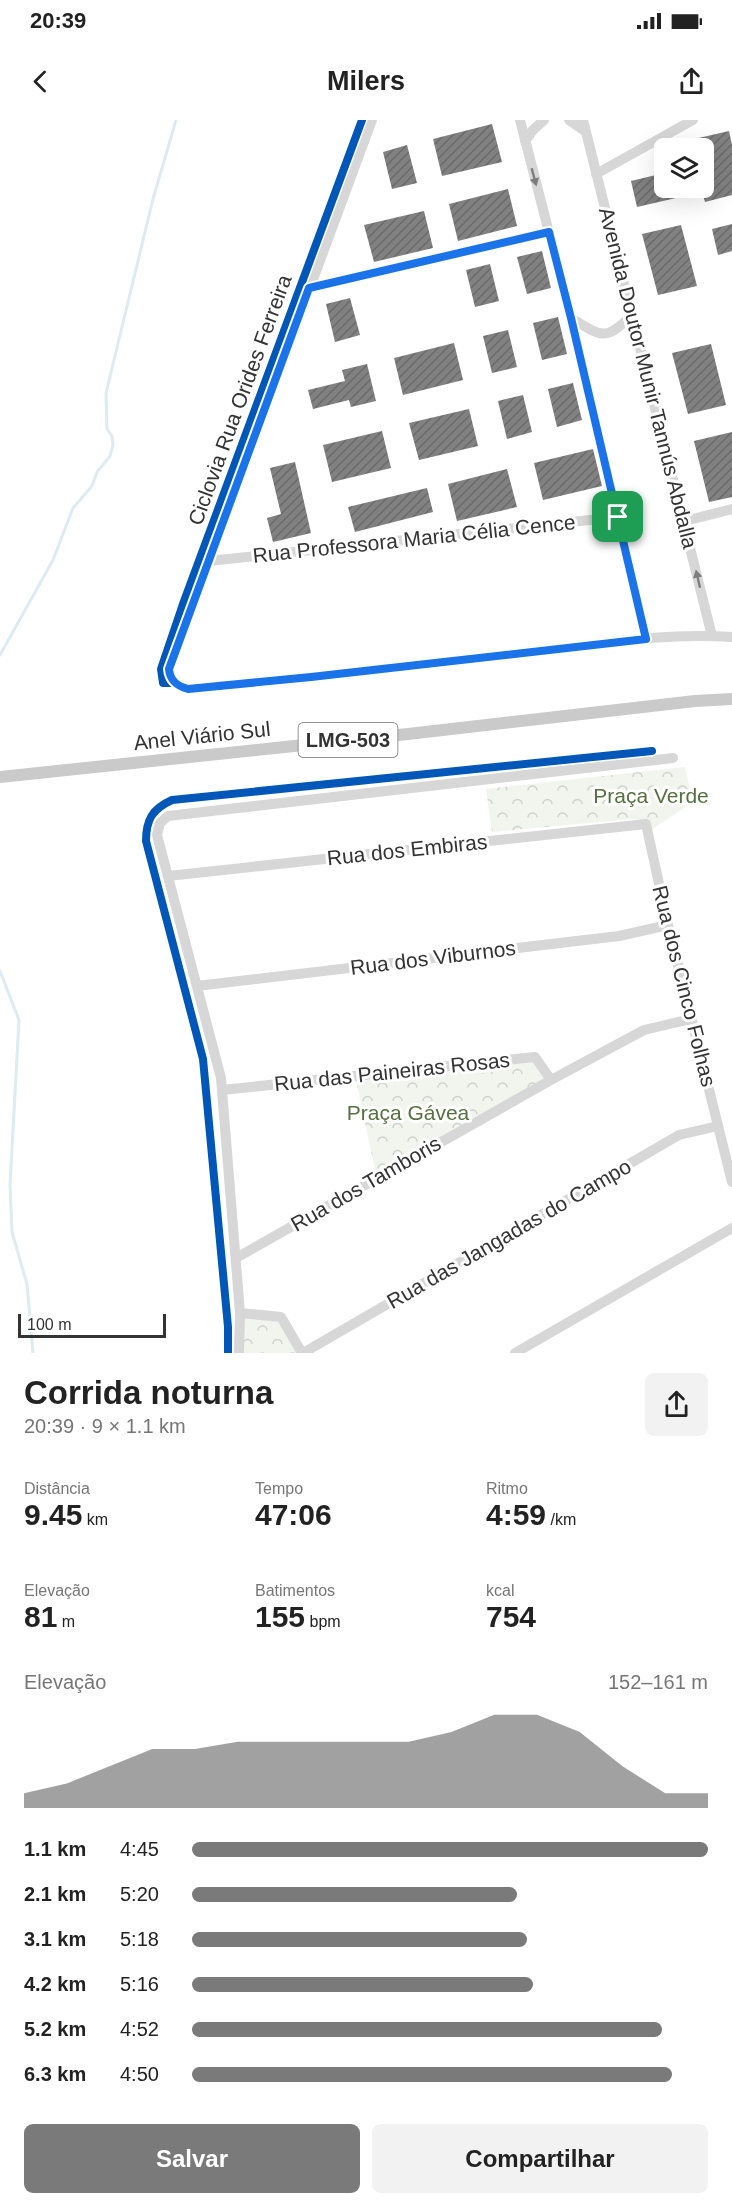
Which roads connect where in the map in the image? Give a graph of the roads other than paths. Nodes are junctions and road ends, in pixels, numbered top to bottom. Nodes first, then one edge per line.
1 (372, 120) edge
2 (520, 120) edge
3 (544, 120) edge
4 (569, 120) edge
5 (583, 120) edge
6 (693, 120) edge
7 (586, 132) junction
8 (525, 141) junction
9 (596, 174) junction
10 (549, 232) junction
11 (309, 288) junction
12 (633, 314) junction
13 (571, 318) junction
14 (732, 509) edge
15 (618, 517) junction
16 (685, 521) junction
17 (209, 561) junction
18 (712, 636) junction
19 (732, 637) edge
20 (646, 639) junction
21 (732, 690) edge
22 (732, 699) edge
23 (695, 701) junction
24 (673, 758) dead end
25 (0, 777) edge
26 (646, 824) joint
27 (168, 876) junction
28 (668, 925) junction
29 (197, 986) junction
30 (691, 1019) junction
31 (551, 1080) junction
32 (222, 1090) junction
33 (718, 1126) junction
34 (732, 1182) edge
35 (732, 1228) edge
36 (236, 1258) junction
37 (240, 1313) junction
38 (239, 1353) edge
39 (303, 1353) edge
40 (515, 1353) edge

1 - 11 street
2 - 8 street
3 - 8 street
4 - 7 street
5 - 7 street, Avenida Doutor Munir Tannús Abdalla
6 - 9 street
7 - 9 street, Avenida Doutor Munir Tannús Abdalla
8 -> 10 street
9 - 12 street, Avenida Doutor Munir Tannús Abdalla
10 - 11 street
10 - 13 street
11 - 17 street
12 - 13 street
12 - 16 street, Avenida Doutor Munir Tannús Abdalla
13 - 15 street
14 - 16 street
15 - 17 street, Rua Professora Maria Célia Cence
15 - 20 street
18 -> 16 street, Avenida Doutor Munir Tannús Abdalla
17 - 20 street
18 - 19 street
18 - 20 street
21 - 23 main road, Anel Viário Sul / LMG-503
22 - 23 main road, Anel Viário Sul / LMG-503
23 - 25 main road, Anel Viário Sul / LMG-503
24 - 27 street
26 - 27 street, Rua dos Embiras
26 - 28 street, Rua dos Cinco Folhas
27 - 29 street
28 - 29 street, Rua dos Viburnos
28 - 30 street, Rua dos Cinco Folhas
29 - 32 street
30 - 31 street, Rua dos Tamboris
30 - 33 street, Rua dos Cinco Folhas
31 - 32 street, Rua das Paineiras Rosas
31 - 36 street, Rua dos Tamboris
32 - 36 street
33 - 34 street, Rua dos Cinco Folhas
33 - 39 street, Rua das Jangadas do Campo
35 - 40 street
36 - 37 street
37 - 38 street
37 - 39 street

